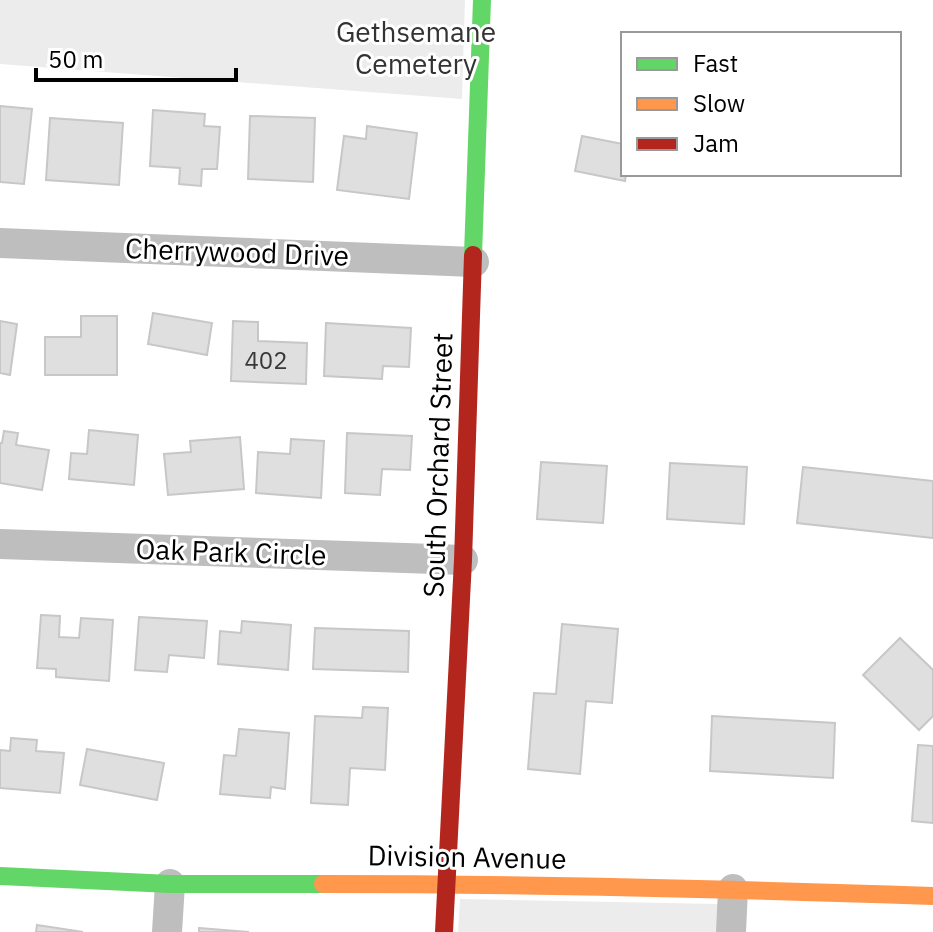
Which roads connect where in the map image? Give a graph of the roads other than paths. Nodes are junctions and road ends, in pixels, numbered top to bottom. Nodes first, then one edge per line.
1 (482, 0) edge
2 (0, 243) edge
3 (474, 262) junction
4 (0, 544) edge
5 (463, 560) junction
6 (0, 876) edge
7 (170, 884) junction
8 (447, 884) junction
9 (733, 889) junction
10 (933, 896) edge
11 (167, 932) edge
12 (444, 932) edge
13 (731, 932) edge

1 - 3 street, South Orchard Street
2 - 3 street, Cherrywood Drive
3 - 5 street, South Orchard Street
4 - 5 street, Oak Park Circle
5 - 8 street, South Orchard Street
6 - 7 street, Division Avenue
7 - 8 street, Division Avenue
7 - 11 street
8 - 9 street, Division Avenue
8 - 12 street, South Orchard Street
9 - 10 street, Division Avenue
9 - 13 street

